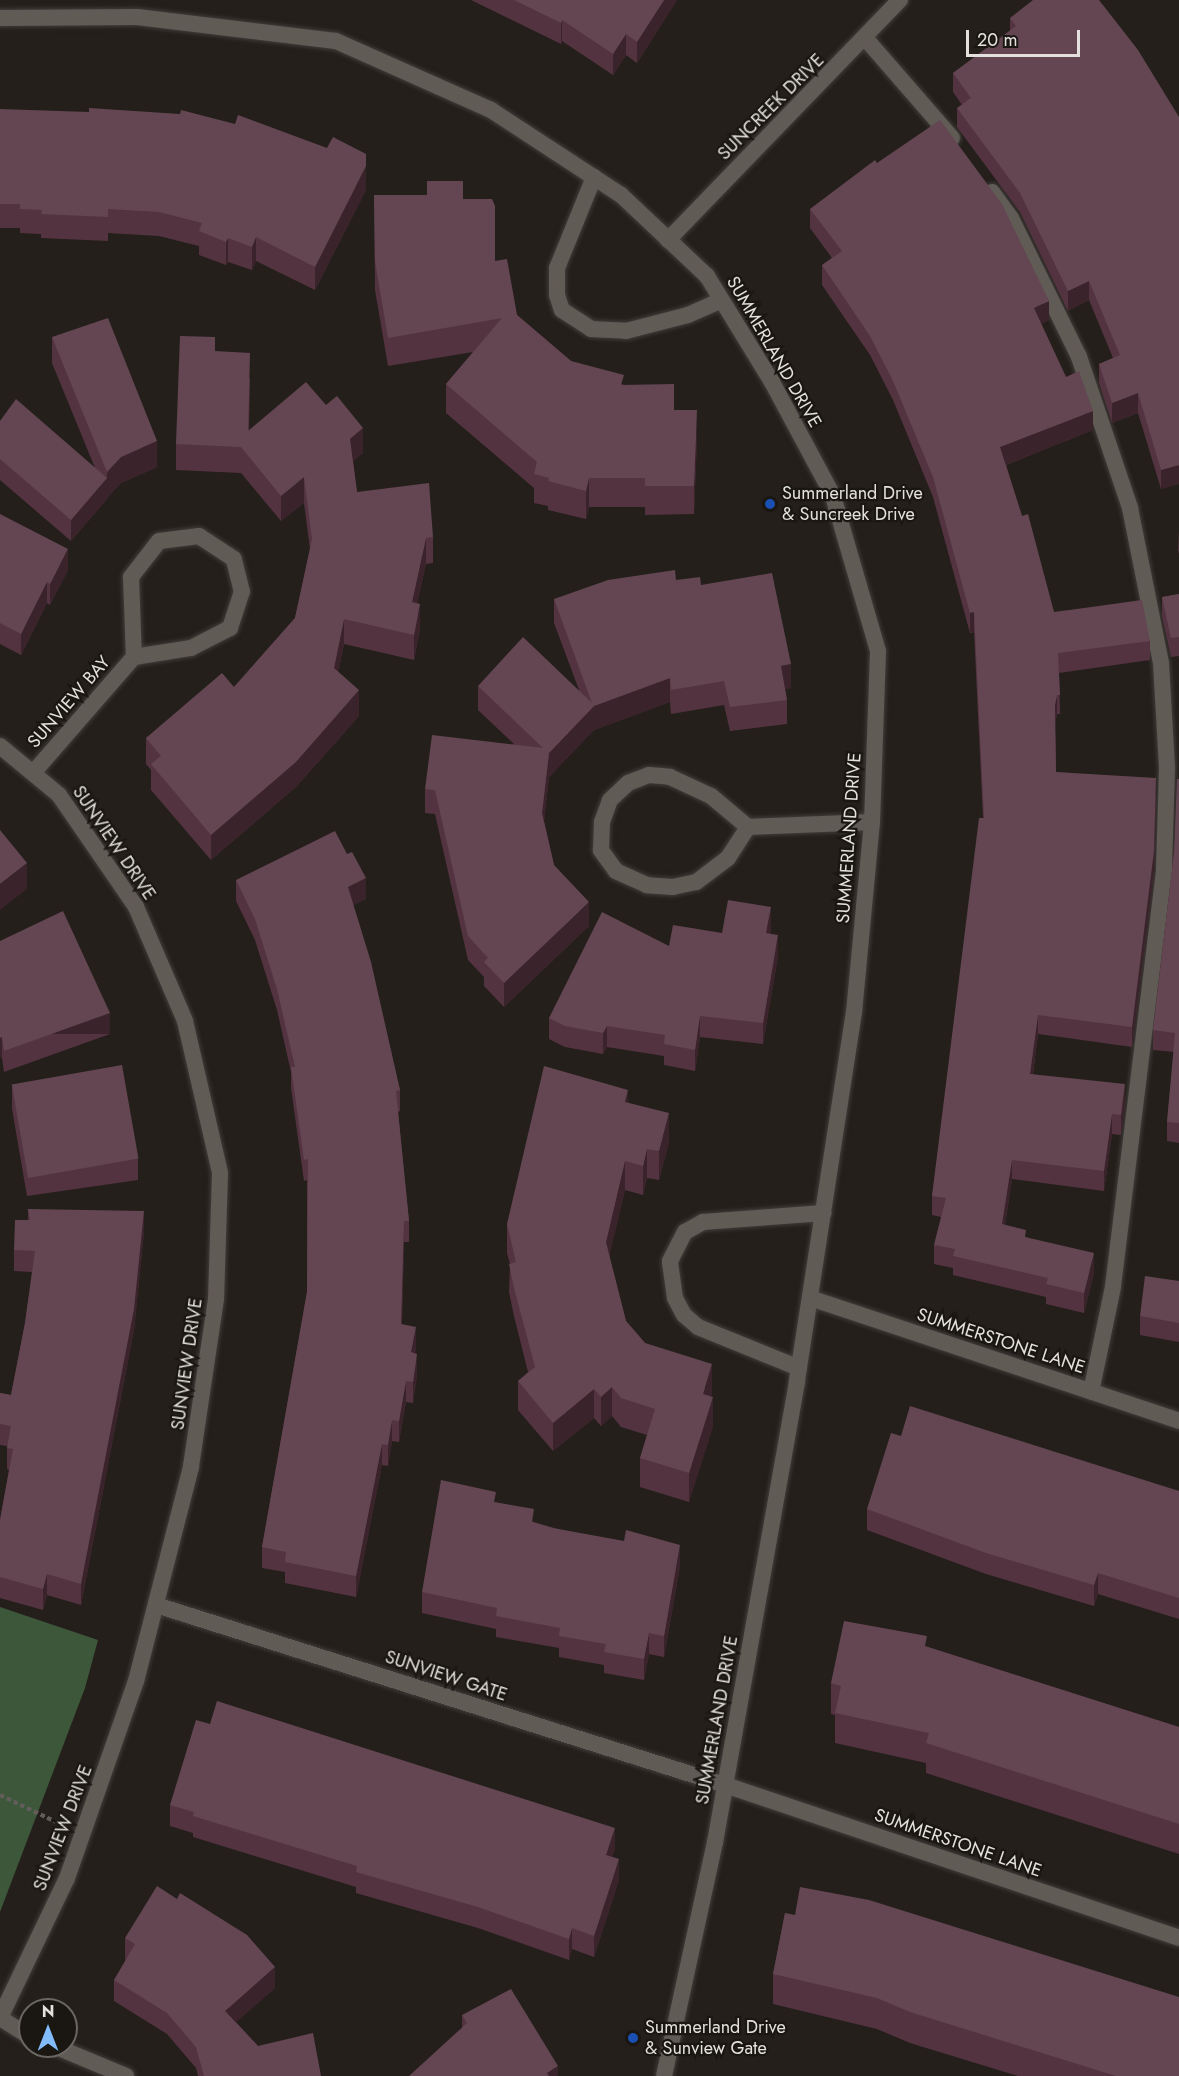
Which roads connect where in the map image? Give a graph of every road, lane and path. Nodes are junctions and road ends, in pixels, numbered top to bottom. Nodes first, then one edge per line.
1 (900, 0) edge
2 (0, 18) edge
3 (866, 39) junction
4 (964, 153) edge
5 (594, 177) junction
6 (984, 181) edge
7 (668, 240) junction
8 (721, 300) junction
9 (135, 657) junction
10 (0, 746) edge
11 (33, 773) junction
12 (873, 822) junction
13 (747, 827) junction
14 (824, 1213) junction
15 (810, 1298) junction
16 (799, 1368) junction
17 (1091, 1392) junction
18 (1179, 1422) edge
19 (156, 1605) junction
20 (725, 1785) junction
21 (0, 1795) edge
22 (82, 1835) junction
23 (1179, 1938) edge
24 (0, 2018) edge
25 (18, 2029) edge
26 (78, 2056) edge
27 (126, 2076) edge
28 (664, 2076) edge

1 - 3 street, SUNCREEK DRIVE
2 - 5 street, SUMMERLAND DRIVE
3 - 4 street
3 - 7 street, SUNCREEK DRIVE
5 - 7 street, SUMMERLAND DRIVE
5 - 8 street, SUMMERLAND DRIVE
6 - 17 street
7 - 8 street, SUMMERLAND DRIVE
8 - 12 street, SUMMERLAND DRIVE
9 - 9 street, SUNVIEW BAY
9 - 11 street, SUNVIEW BAY
10 - 11 street, SUNVIEW DRIVE
11 - 19 street, SUNVIEW DRIVE
12 - 13 street
12 - 14 street, SUMMERLAND DRIVE
13 - 13 street
14 - 15 street, SUMMERLAND DRIVE
14 - 16 street
15 - 16 street, SUMMERLAND DRIVE
15 - 17 street, SUMMERSTONE LANE
16 - 20 street, SUMMERLAND DRIVE
17 - 18 street, SUMMERSTONE LANE
19 - 20 street, SUNVIEW GATE
19 - 22 street, SUNVIEW DRIVE
20 - 23 street, SUMMERSTONE LANE
20 - 28 street, SUMMERLAND DRIVE
21 - 22 path
22 - 24 street, SUNVIEW DRIVE
24 - 25 street
26 - 27 street

